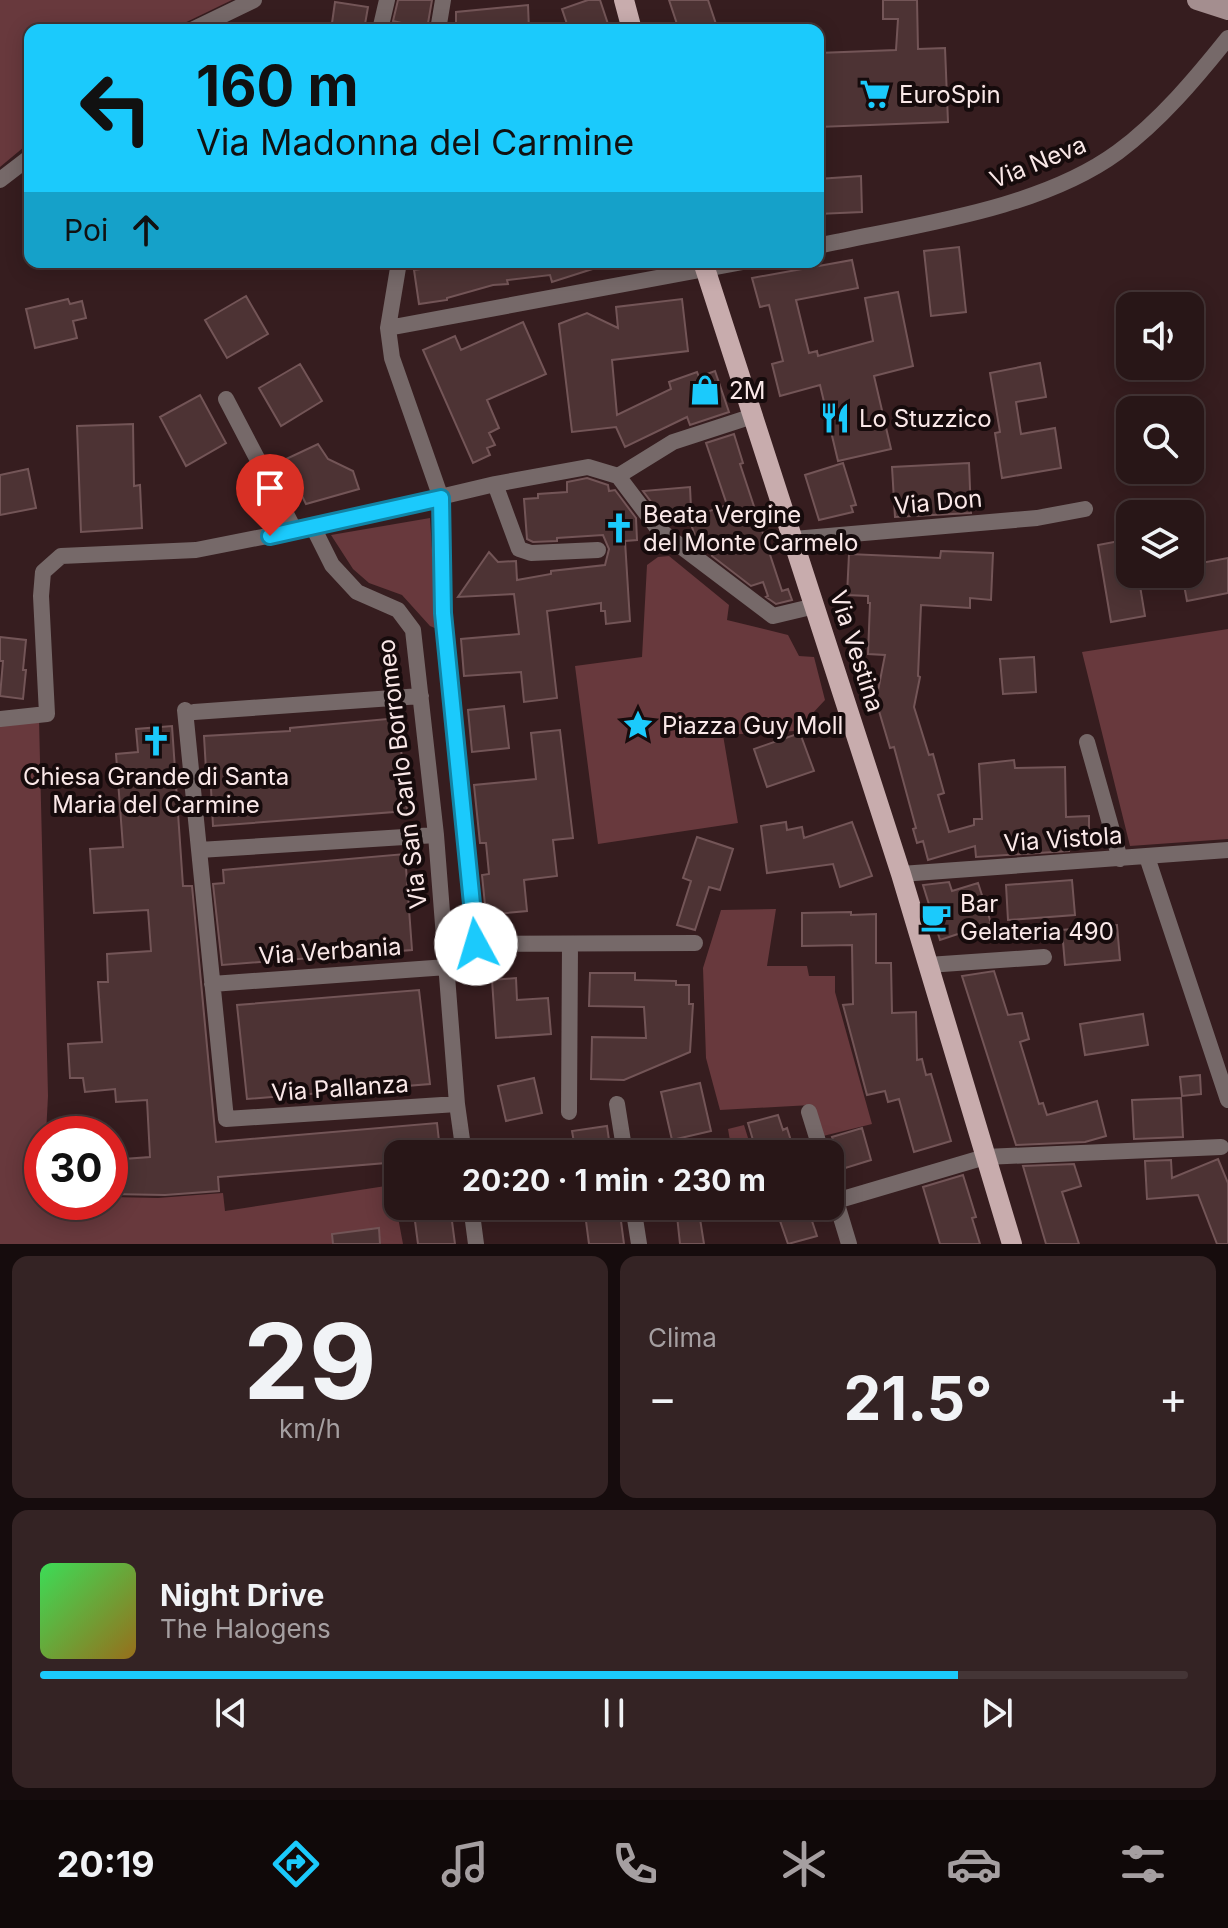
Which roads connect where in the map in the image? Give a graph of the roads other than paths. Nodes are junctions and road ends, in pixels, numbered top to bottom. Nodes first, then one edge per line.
1 (254, 0) edge
2 (387, 0) edge
3 (443, 0) edge
4 (624, 0) edge
5 (1197, 0) edge
6 (1228, 10) edge
7 (204, 24) edge
8 (381, 24) edge
9 (439, 24) edge
10 (630, 24) edge
11 (1228, 38) edge
12 (24, 162) edge
13 (0, 180) edge
14 (824, 245) edge
15 (398, 268) edge
16 (694, 268) edge
17 (705, 268) edge
18 (388, 328) junction
19 (226, 399) dead end
20 (753, 416) junction
21 (618, 476) junction
22 (495, 484) junction
23 (441, 498) junction
24 (1085, 509) dead end
25 (313, 527) junction
26 (295, 531) junction
27 (794, 539) junction
28 (598, 550) dead end
29 (815, 606) junction
30 (421, 696) junction
31 (0, 719) edge
32 (1087, 742) dead end
33 (436, 835) junction
34 (201, 850) junction
35 (1228, 850) edge
36 (1147, 857) junction
37 (1120, 859) junction
38 (901, 874) junction
39 (695, 943) dead end
40 (570, 944) junction
41 (1044, 957) dead end
42 (928, 965) junction
43 (447, 967) junction
44 (215, 984) junction
45 (1228, 1100) edge
46 (457, 1104) junction
47 (617, 1104) dead end
48 (569, 1112) dead end
49 (809, 1112) dead end
50 (462, 1140) edge
51 (623, 1140) edge
52 (818, 1140) edge
53 (1221, 1147) dead end
54 (985, 1157) junction
55 (844, 1199) edge
56 (473, 1220) edge
57 (635, 1220) edge
58 (842, 1220) edge
59 (476, 1244) edge
60 (639, 1244) edge
61 (849, 1244) edge
62 (1012, 1244) edge

1 - 7 street
2 - 8 street
3 - 9 street
4 - 10 main road
5 - 6 street
11 - 14 street, Via Neva
12 - 13 street
15 - 18 street
16 - 18 street
17 - 20 main road, Via Vestina
18 - 23 street
19 - 26 street
20 - 21 street
20 - 27 main road, Via Vestina
21 - 22 street
21 - 29 street
22 - 23 street
22 - 28 street
23 - 25 street
23 - 40 street
24 - 27 street, Via Don
25 - 26 street
25 - 30 street, Via San Carlo Borromeo
26 - 31 street
27 - 29 main road, Via Vestina
29 - 38 main road, Via Vestina
30 - 33 street, Via San Carlo Borromeo
30 - 34 street
32 - 37 street
33 - 34 street
33 - 43 street, Via San Carlo Borromeo
34 - 44 street
35 - 36 street, Via Vistola
36 - 37 street, Via Vistola
36 - 45 street
37 - 38 street, Via Vistola
38 - 42 main road, Via Vestina
39 - 40 street
40 - 48 street
41 - 42 street
42 - 54 main road, Via Vestina
43 - 44 street, Via Verbania
43 - 46 street, Via San Carlo Borromeo
44 - 46 street, Via Pallanza
46 - 50 street, Via San Carlo Borromeo
47 - 51 street
49 - 52 street
53 - 54 street
54 - 55 street
54 - 62 main road, Via Vestina
56 - 59 street
57 - 60 street
58 - 61 street

